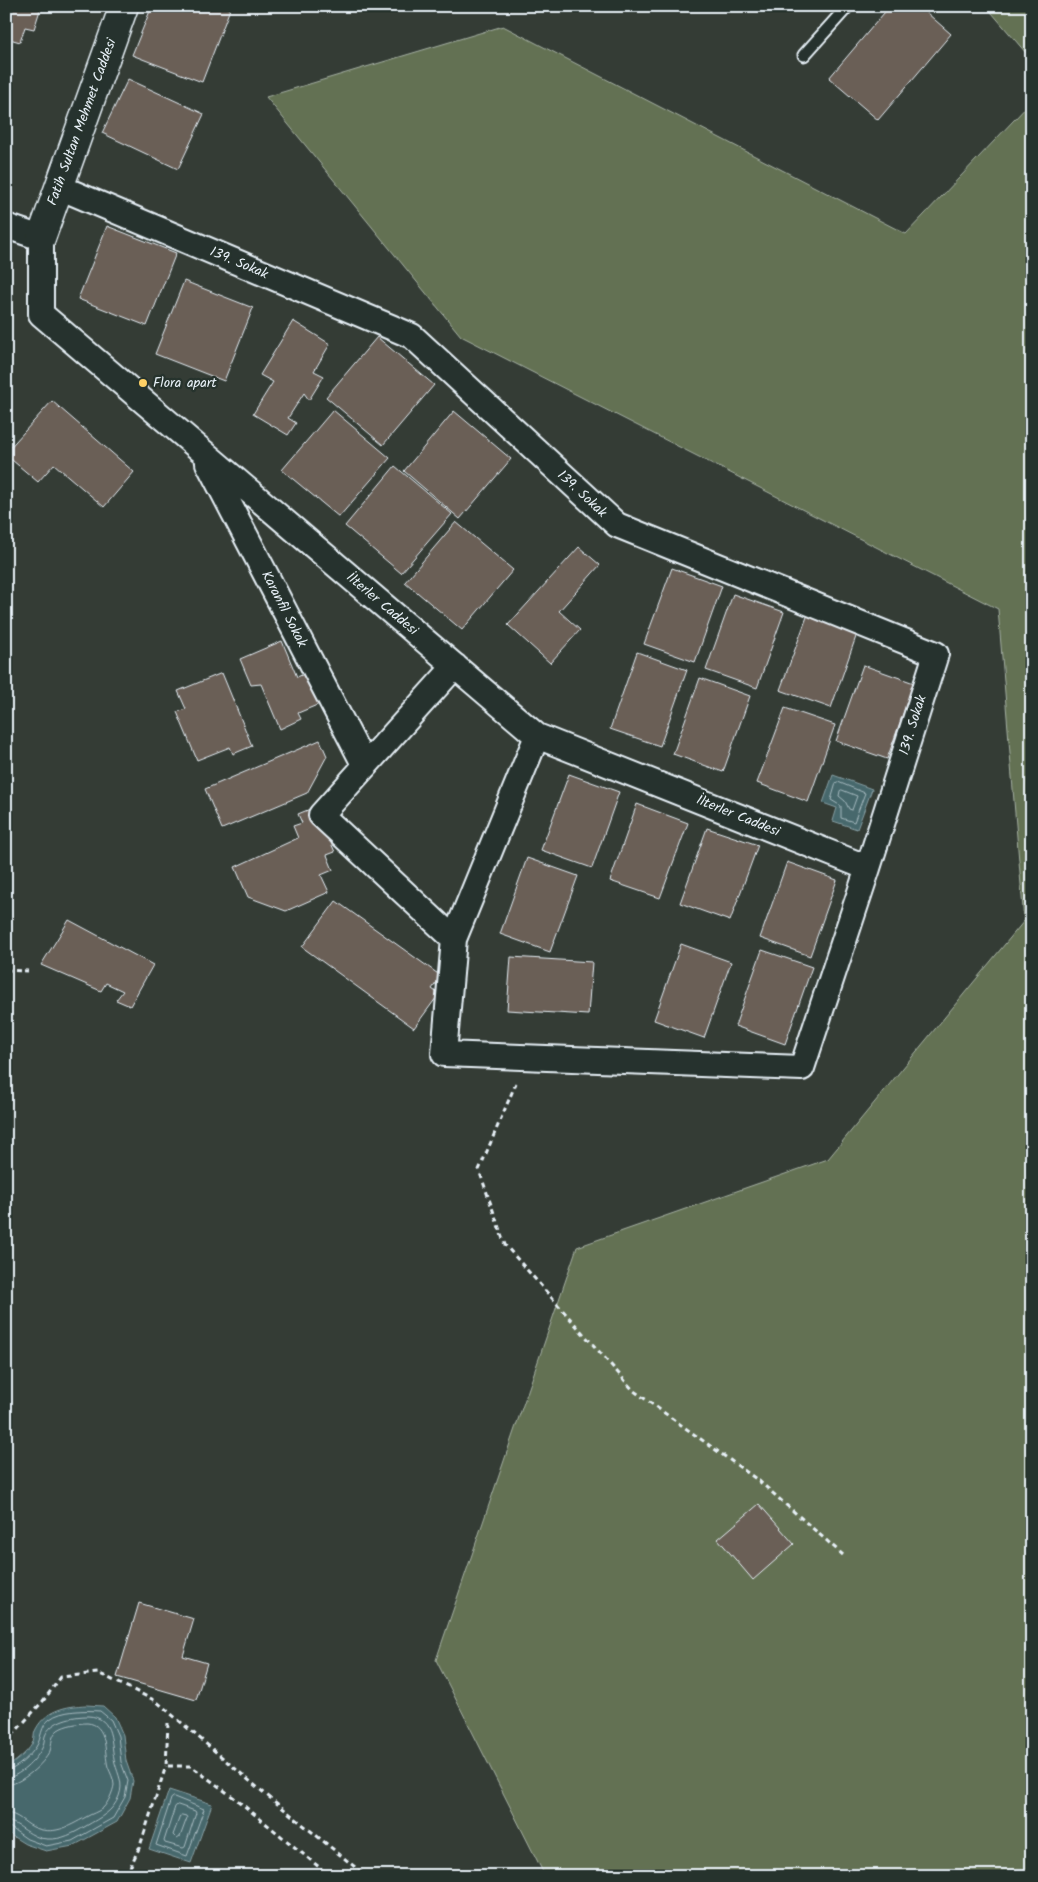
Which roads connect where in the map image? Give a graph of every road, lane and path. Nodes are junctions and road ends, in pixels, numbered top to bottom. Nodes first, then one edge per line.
1 (124, 6) edge
2 (848, 6) edge
3 (804, 55) dead end
4 (59, 187) junction
5 (6, 226) edge
6 (41, 238) junction
7 (203, 452) junction
8 (455, 666) junction
9 (537, 736) junction
10 (366, 766) junction
11 (868, 868) junction
12 (454, 940) junction
13 (6, 970) edge
14 (28, 972) dead end
15 (528, 1057) junction
16 (6, 1468) edge
17 (6, 1497) edge
18 (843, 1556) dead end
19 (168, 1723) dead end
20 (6, 1742) edge
21 (166, 1766) junction
22 (126, 1876) edge
23 (330, 1876) edge
24 (366, 1876) edge

1 - 4 street, Fatih Sultan Mehmet Caddesi
2 - 3 lane
4 - 6 street, Fatih Sultan Mehmet Caddesi
4 - 11 street, 139. Sokak
5 - 6 street
6 - 7 street, İlterler Caddesi
7 - 8 street, İlterler Caddesi
7 - 10 street, Karanfil Sokak
8 - 9 street, İlterler Caddesi
8 - 10 street
9 - 11 street, İlterler Caddesi
9 - 12 street
10 - 12 street
11 - 15 street
12 - 15 street
13 - 14 path
15 - 18 path
16 - 17 path
19 - 21 path
20 - 24 path
21 - 22 path
21 - 23 path

